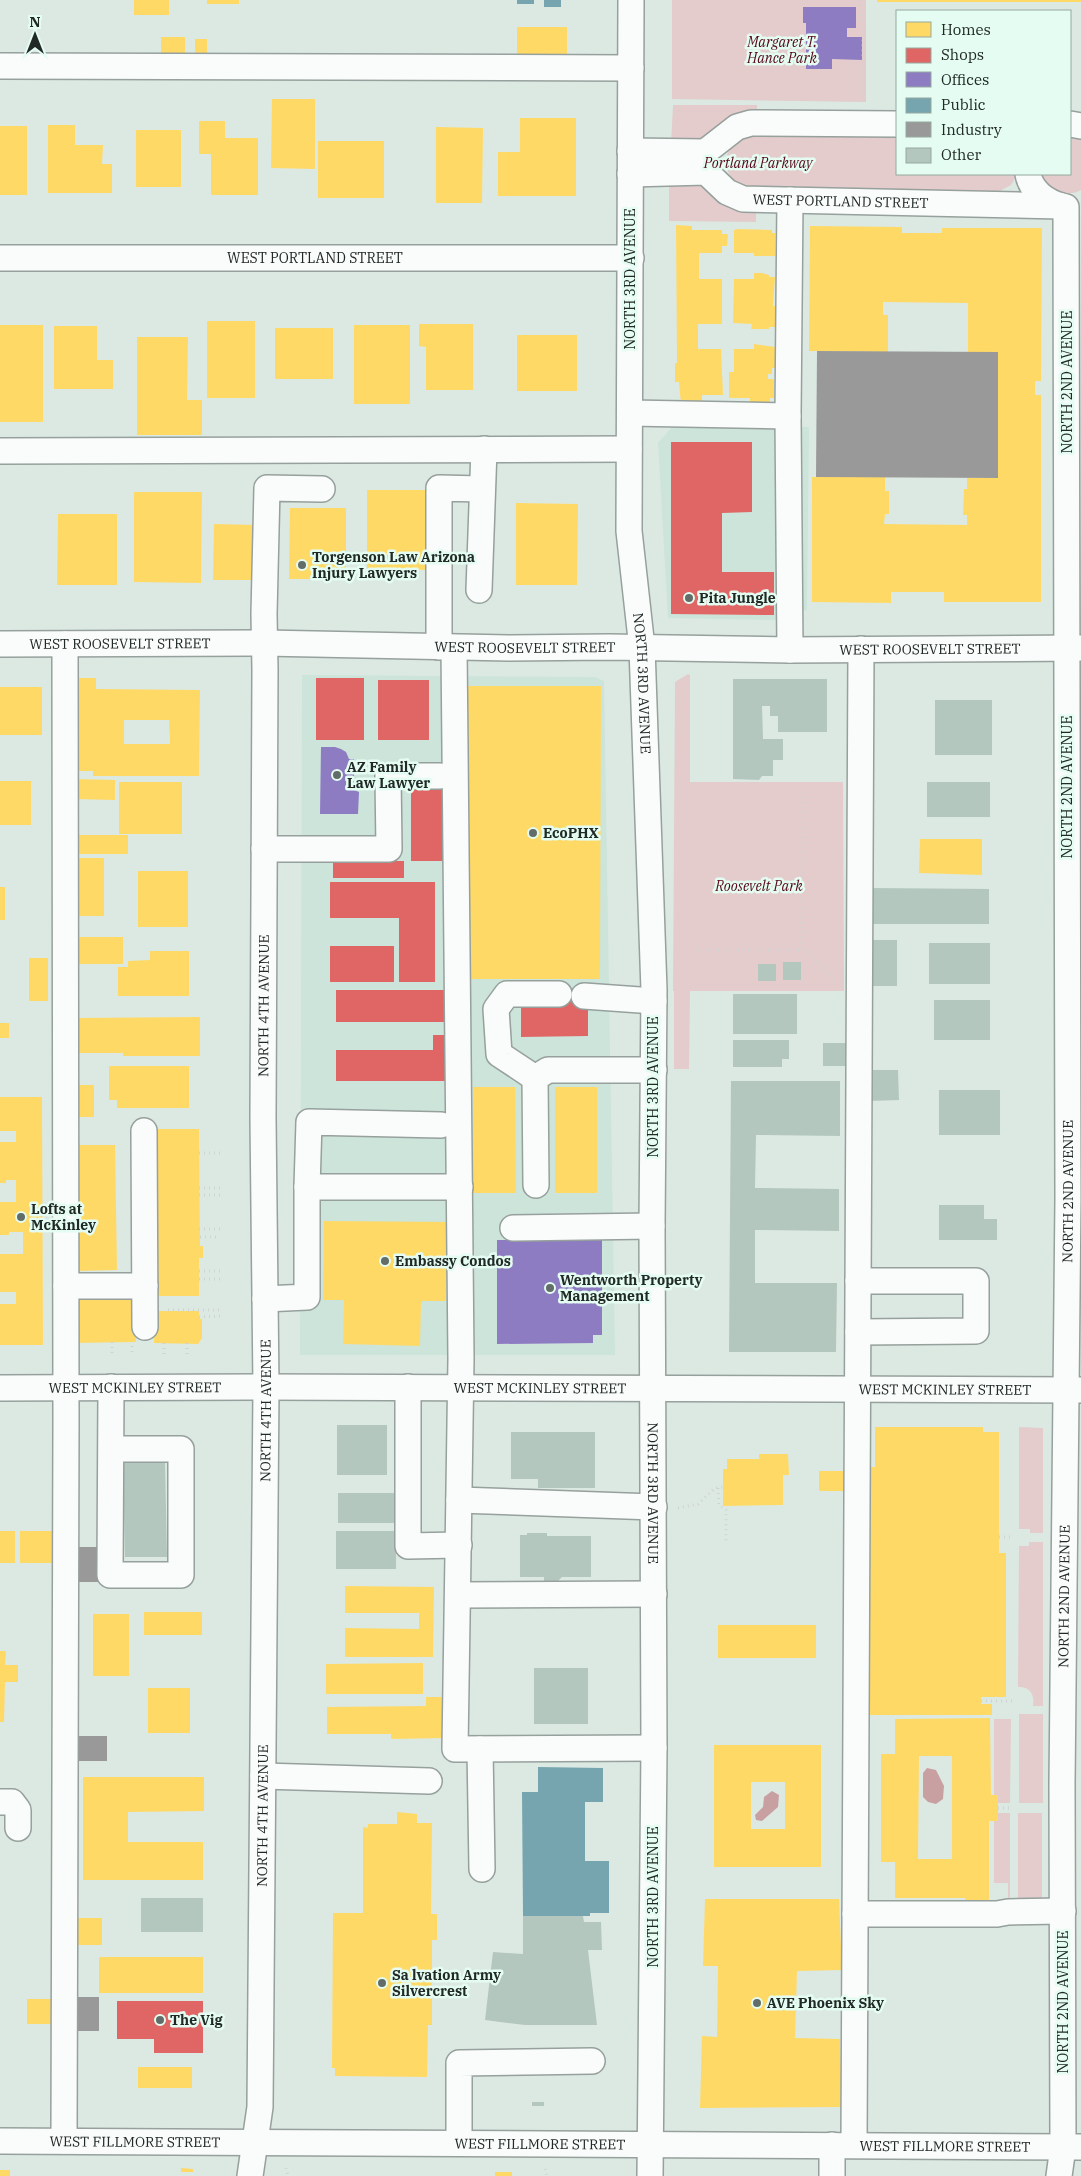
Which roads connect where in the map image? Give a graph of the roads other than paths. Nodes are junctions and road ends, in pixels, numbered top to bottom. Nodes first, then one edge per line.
1 (631, 0) edge
2 (0, 66) edge
3 (631, 68) junction
4 (896, 124) edge
5 (630, 162) junction
6 (705, 162) junction
7 (1028, 175) edge
8 (790, 200) junction
9 (1073, 206) edge
10 (0, 258) edge
11 (631, 258) junction
12 (630, 413) junction
13 (788, 416) junction
14 (484, 449) junction
15 (629, 449) junction
16 (0, 451) edge
17 (1074, 457) edge
18 (322, 488) dead end
19 (482, 489) junction
20 (479, 590) dead end
21 (0, 644) edge
22 (65, 644) junction
23 (265, 644) junction
24 (447, 647) junction
25 (642, 648) junction
26 (1074, 648) edge
27 (861, 649) junction
28 (790, 650) junction
29 (440, 776) dead end
30 (264, 849) junction
31 (560, 994) dead end
32 (584, 996) dead end
33 (654, 1001) junction
34 (654, 1070) junction
35 (535, 1078) junction
36 (441, 1125) dead end
37 (144, 1132) dead end
38 (536, 1185) dead end
39 (460, 1186) junction
40 (307, 1187) junction
41 (652, 1226) junction
42 (513, 1228) dead end
43 (858, 1282) junction
44 (66, 1286) junction
45 (145, 1286) junction
46 (265, 1299) junction
47 (152, 1318) road end
48 (858, 1332) junction
49 (111, 1387) junction
50 (266, 1387) junction
51 (408, 1387) junction
52 (461, 1387) junction
53 (0, 1388) edge
54 (66, 1388) junction
55 (653, 1388) junction
56 (858, 1388) junction
57 (1074, 1390) edge
58 (111, 1448) junction
59 (459, 1500) junction
60 (664, 1508) junction
61 (459, 1545) junction
62 (654, 1594) junction
63 (458, 1595) junction
64 (480, 1748) junction
65 (654, 1748) junction
66 (263, 1776) junction
67 (429, 1781) dead end
68 (0, 1802) edge
69 (18, 1828) dead end
70 (482, 1868) dead end
71 (1063, 1912) junction
72 (855, 1914) junction
73 (592, 2061) dead end
74 (0, 2141) edge
75 (64, 2141) junction
76 (255, 2143) junction
77 (459, 2144) junction
78 (650, 2144) junction
79 (843, 2145) junction
80 (1072, 2147) edge
81 (250, 2176) edge
82 (650, 2176) edge
83 (832, 2176) edge
84 (1058, 2176) edge

1 - 3 street, NORTH 3RD AVENUE
2 - 3 street
3 - 5 street, NORTH 3RD AVENUE
4 - 6 street
5 - 6 street
5 - 11 street, NORTH 3RD AVENUE
6 - 8 street, WEST PORTLAND STREET
7 - 9 street
8 - 9 street, WEST PORTLAND STREET
8 - 13 street
9 - 17 street, NORTH 2ND AVENUE
10 - 11 street, WEST PORTLAND STREET
11 - 12 street, NORTH 3RD AVENUE
12 - 13 street
12 - 15 street, NORTH 3RD AVENUE
13 - 28 street
14 - 15 street
14 - 16 street
14 - 19 street
15 - 25 street, NORTH 3RD AVENUE
17 - 26 street, NORTH 2ND AVENUE
18 - 23 street, NORTH 4TH AVENUE
19 - 20 street
19 - 24 street
21 - 22 street, WEST ROOSEVELT STREET
22 - 23 street, WEST ROOSEVELT STREET
22 - 44 street
23 - 24 street, WEST ROOSEVELT STREET
23 - 30 street, NORTH 4TH AVENUE
24 - 25 street, WEST ROOSEVELT STREET
24 - 39 street
25 - 28 street, WEST ROOSEVELT STREET
25 - 33 street, NORTH 3RD AVENUE
26 - 27 street, WEST ROOSEVELT STREET
26 - 57 street, NORTH 2ND AVENUE
27 - 28 street, WEST ROOSEVELT STREET
27 - 43 street
29 - 30 street
30 - 46 street, NORTH 4TH AVENUE
31 - 35 street
32 - 33 street
33 - 34 street, NORTH 3RD AVENUE
34 - 35 street
34 - 41 street, NORTH 3RD AVENUE
35 - 38 street
36 - 40 street
37 - 45 street
39 - 40 street
39 - 52 street
40 - 46 street
41 - 42 street
41 - 55 street, NORTH 3RD AVENUE
43 - 48 street
43 - 48 street
44 - 45 street
44 - 54 street
45 - 47 street
46 - 50 street, NORTH 4TH AVENUE
48 - 56 street
49 - 50 street, WEST MCKINLEY STREET
49 - 54 street, WEST MCKINLEY STREET
49 - 58 street
50 - 51 street, WEST MCKINLEY STREET
50 - 66 street, NORTH 4TH AVENUE
51 - 52 street, WEST MCKINLEY STREET
51 - 61 street
52 - 55 street, WEST MCKINLEY STREET
52 - 59 street
53 - 54 street, WEST MCKINLEY STREET
54 - 75 street
55 - 56 street, WEST MCKINLEY STREET
55 - 60 street, NORTH 3RD AVENUE
56 - 57 street, WEST MCKINLEY STREET
56 - 72 street
57 - 71 street, NORTH 2ND AVENUE
58 - 58 street
59 - 60 street
59 - 61 street
60 - 62 street, NORTH 3RD AVENUE
61 - 63 street
62 - 63 street
62 - 65 street, NORTH 3RD AVENUE
63 - 64 street
64 - 65 street
64 - 70 street
65 - 78 street, NORTH 3RD AVENUE
66 - 67 street
66 - 76 street, NORTH 4TH AVENUE
68 - 69 street
71 - 72 street
71 - 80 street, NORTH 2ND AVENUE
72 - 79 street
73 - 77 street
74 - 75 street, WEST FILLMORE STREET
75 - 76 street, WEST FILLMORE STREET
76 - 77 street, WEST FILLMORE STREET
76 - 81 street, NORTH 4TH AVENUE
77 - 78 street, WEST FILLMORE STREET
78 - 79 street, WEST FILLMORE STREET
78 - 82 street, NORTH 3RD AVENUE
79 - 80 street, WEST FILLMORE STREET
79 - 83 street
80 - 84 street, NORTH 2ND AVENUE

